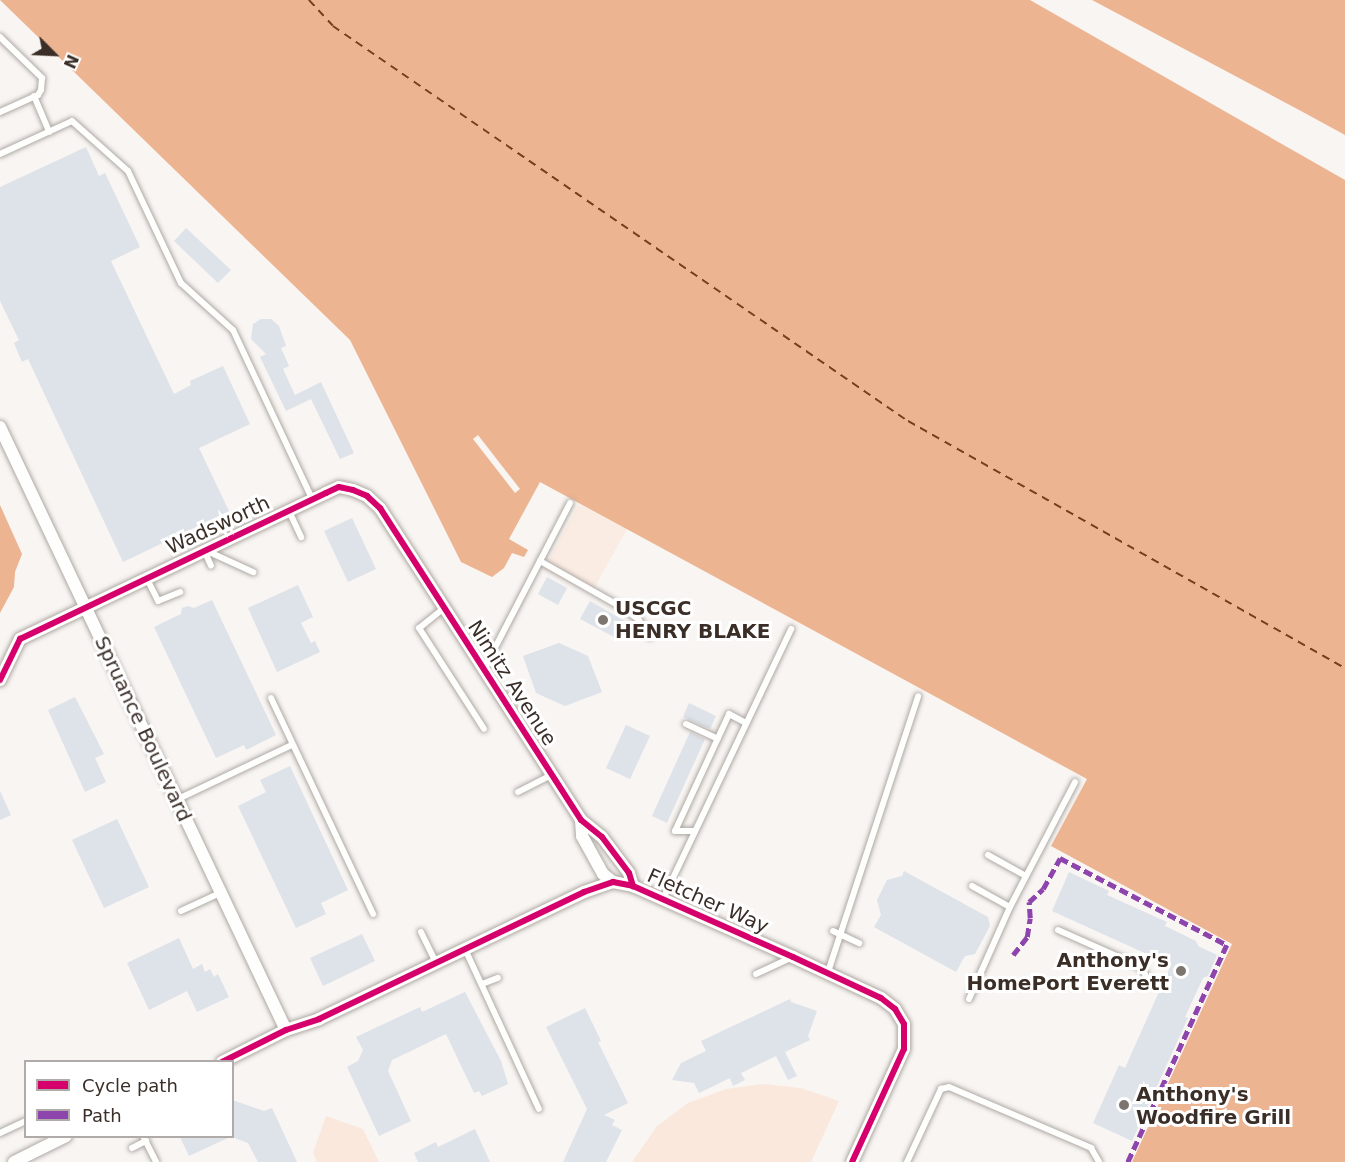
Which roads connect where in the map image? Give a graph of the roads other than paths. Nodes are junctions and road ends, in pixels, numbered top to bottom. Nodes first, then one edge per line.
1 (0, 37) edge
2 (34, 96) junction
3 (0, 112) edge
4 (49, 132) junction
5 (0, 154) edge
6 (0, 427) edge
7 (367, 496) joint
8 (312, 499) junction
9 (570, 503) dead end
10 (289, 510) junction
11 (301, 537) dead end
12 (204, 550) junction
13 (540, 561) junction
14 (211, 566) dead end
15 (254, 572) dead end
16 (146, 576) junction
17 (180, 592) dead end
18 (85, 606) junction
19 (444, 608) junction
20 (790, 629) dead end
21 (650, 636) dead end
22 (483, 669) junction
23 (0, 680) edge
24 (918, 696) dead end
25 (271, 698) dead end
26 (746, 723) junction
27 (686, 724) dead end
28 (484, 729) dead end
29 (718, 739) junction
30 (292, 745) junction
31 (552, 774) junction
32 (1075, 782) dead end
33 (518, 792) dead end
34 (176, 800) junction
35 (581, 819) junction
36 (695, 831) junction
37 (988, 855) dead end
38 (1026, 876) junction
39 (614, 882) junction
40 (633, 886) junction
41 (972, 886) dead end
42 (220, 893) junction
43 (663, 899) junction
44 (1010, 907) junction
45 (181, 911) dead end
46 (373, 914) dead end
47 (1058, 930) dead end
48 (421, 932) dead end
49 (836, 932) junction
50 (859, 943) dead end
51 (465, 949) junction
52 (793, 957) junction
53 (436, 963) junction
54 (828, 973) junction
55 (756, 974) dead end
56 (498, 978) dead end
57 (1146, 983) dead end
58 (482, 984) junction
59 (969, 999) dead end
60 (286, 1030) junction
61 (226, 1060) edge
62 (540, 1109) dead end
63 (24, 1123) edge
64 (0, 1133) edge
65 (64, 1138) edge
66 (145, 1139) edge
67 (132, 1148) dead end
68 (14, 1162) edge
69 (156, 1162) edge
70 (852, 1162) edge
71 (907, 1162) edge
72 (1099, 1162) edge

1 - 2 lane
2 - 3 lane
2 - 4 lane
4 - 5 lane
4 - 8 lane
6 - 18 street, Spruance Boulevard
7 - 8 street, Wadsworth
7 - 19 street, Nimitz Avenue
8 - 10 street, Wadsworth
9 - 13 lane
10 - 11 lane
10 - 12 street, Wadsworth
12 - 14 lane
12 - 15 lane
12 - 16 street, Wadsworth
13 - 21 lane
13 - 22 lane
16 - 17 lane
16 - 18 street, Wadsworth
18 - 23 street, Wadsworth
18 - 34 street, Spruance Boulevard
19 - 22 street, Nimitz Avenue
19 - 28 lane
20 - 26 lane
22 - 31 street, Nimitz Avenue
24 - 49 lane
25 - 30 lane
26 - 29 lane
26 - 36 lane
27 - 29 lane
29 - 36 lane
30 - 34 lane
30 - 46 lane
31 - 33 lane
31 - 35 street, Nimitz Avenue
32 - 38 lane
34 - 42 street, Spruance Boulevard
35 - 39 street, Nimitz Avenue
35 - 40 street, Nimitz Avenue
36 - 43 lane
37 - 38 lane
38 - 44 lane
39 - 40 street, Fletcher Way
39 - 51 street
40 - 43 street, Fletcher Way
41 - 44 lane
42 - 45 lane
42 - 60 street, Spruance Boulevard
43 - 52 street, Fletcher Way
44 - 59 lane
47 - 57 lane
48 - 53 lane
49 - 50 lane
49 - 54 lane
51 - 53 street
51 - 58 lane
52 - 54 street, Fletcher Way
52 - 55 lane
53 - 60 street
54 - 70 street, Fletcher Way
56 - 58 lane
58 - 62 lane
60 - 61 street
63 - 64 lane
65 - 68 street
66 - 67 lane
66 - 69 lane
71 - 72 lane

